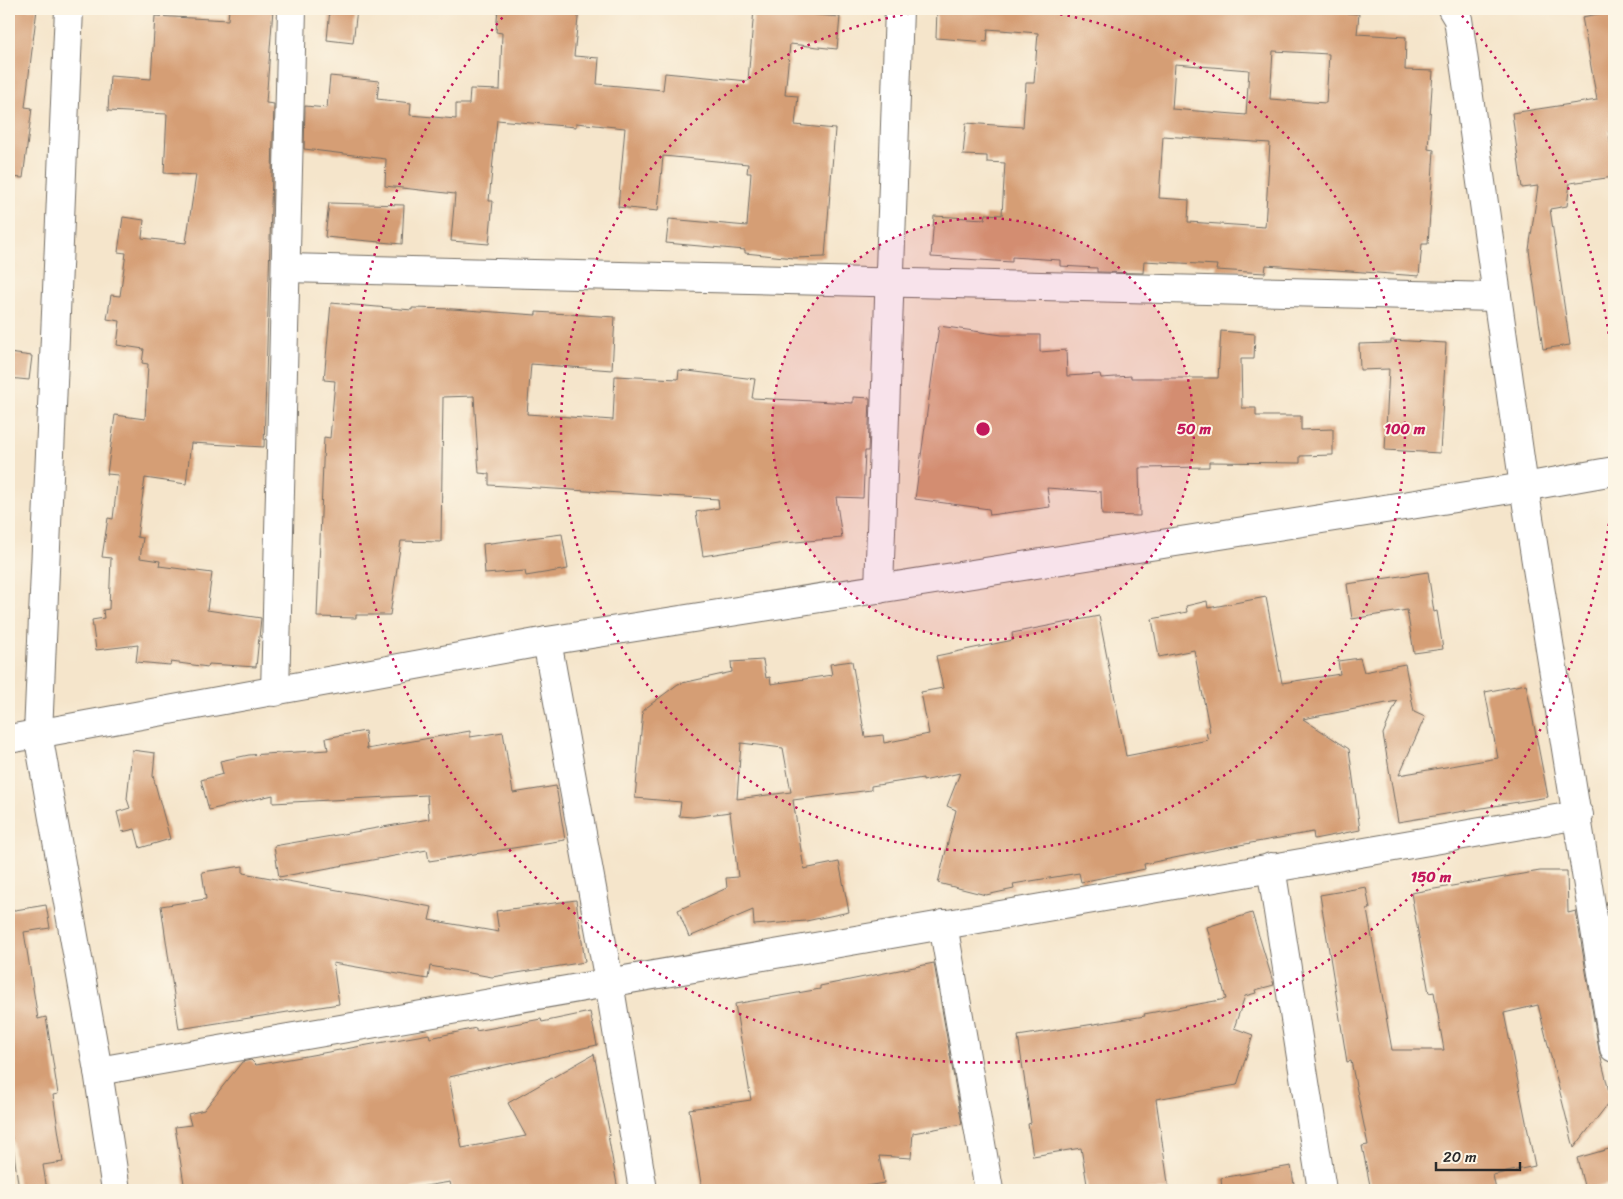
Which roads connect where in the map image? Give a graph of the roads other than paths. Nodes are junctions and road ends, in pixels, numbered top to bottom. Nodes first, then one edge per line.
1 (69, 9) edge
2 (292, 9) edge
3 (899, 9) edge
4 (1452, 9) edge
5 (286, 268) junction
6 (889, 283) junction
7 (1497, 296) junction
8 (1614, 471) edge
9 (1524, 488) junction
10 (879, 589) junction
11 (547, 641) junction
12 (275, 692) junction
13 (38, 734) junction
14 (9, 739) edge
15 (1578, 815) junction
16 (1271, 867) junction
17 (943, 924) junction
18 (608, 982) junction
19 (1614, 1048) edge
20 (98, 1071) junction
21 (116, 1190) edge
22 (643, 1190) edge
23 (989, 1190) edge
24 (1322, 1190) edge

1 - 13 street
2 - 5 street
3 - 6 street
4 - 7 street
5 - 6 street
5 - 12 street
6 - 7 street
6 - 10 street
7 - 9 street
8 - 9 street
9 - 10 street
9 - 15 street
10 - 11 street
11 - 12 street
11 - 18 street
12 - 13 street
13 - 14 street
13 - 20 street
15 - 16 street
15 - 19 street
16 - 17 street
16 - 24 street
17 - 18 street
17 - 23 street
18 - 20 street
18 - 22 street
20 - 21 street

